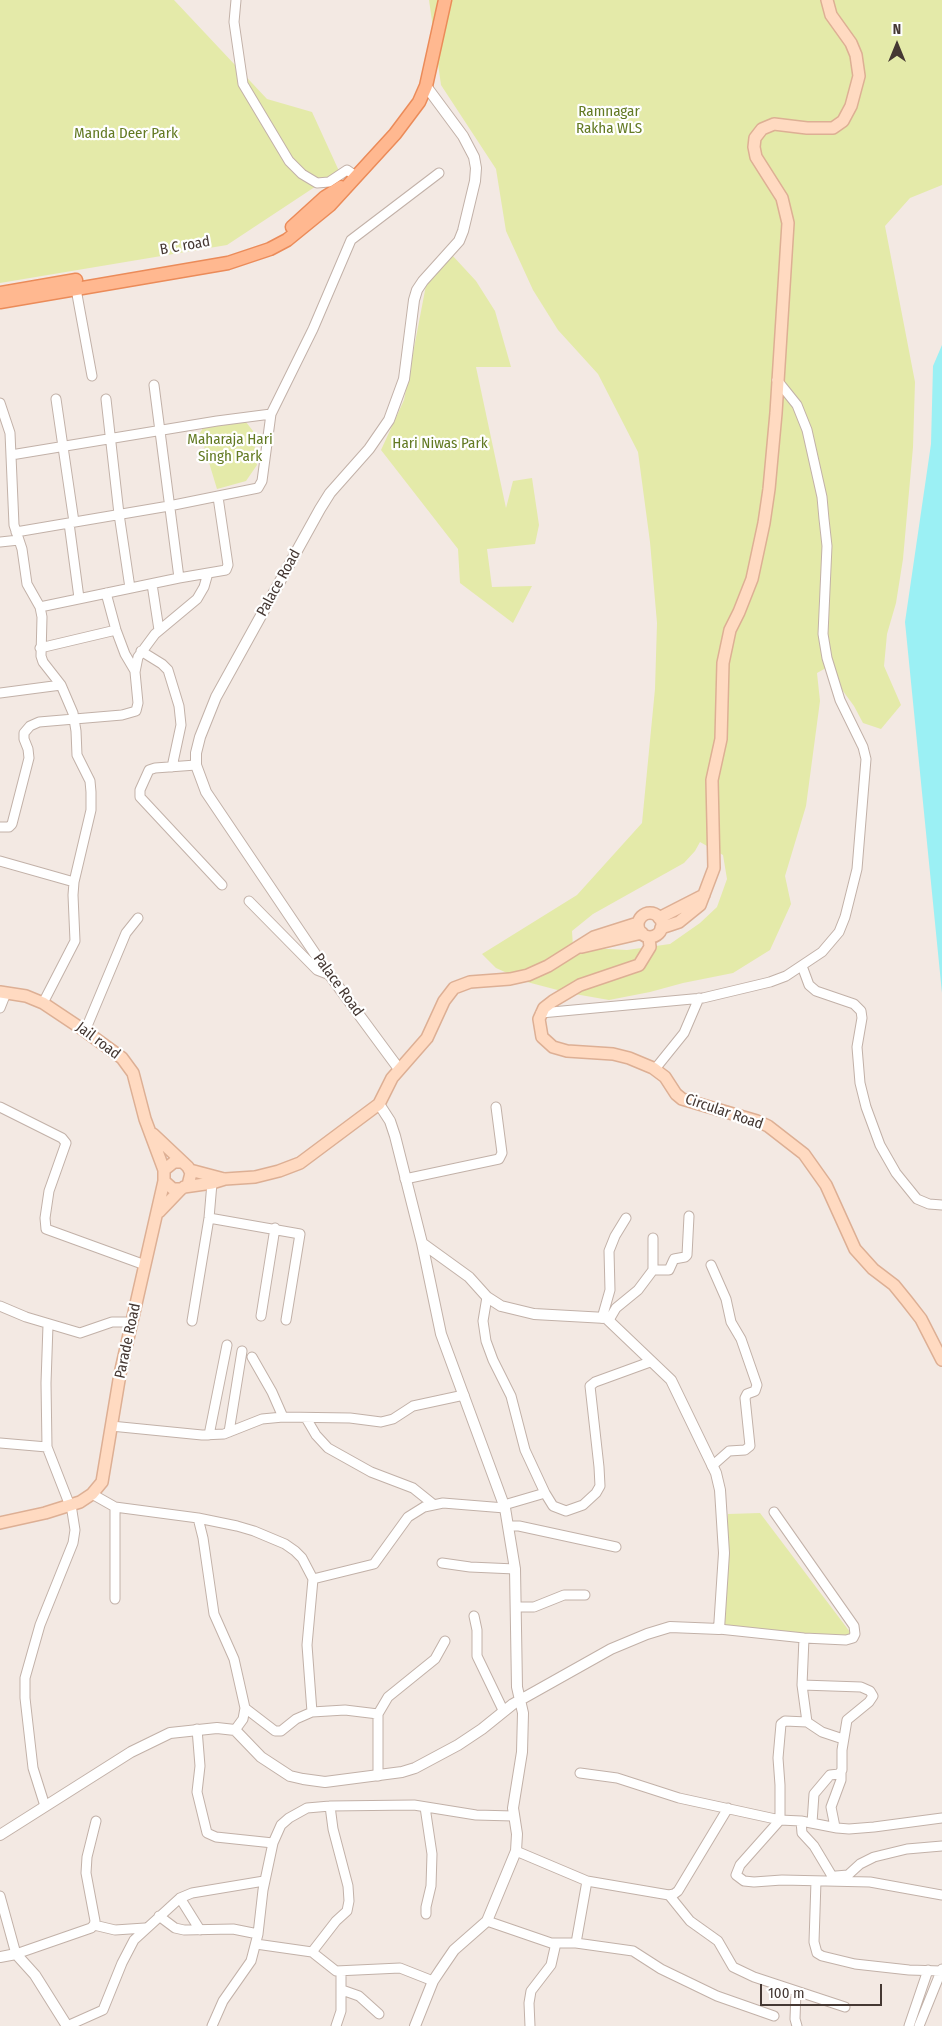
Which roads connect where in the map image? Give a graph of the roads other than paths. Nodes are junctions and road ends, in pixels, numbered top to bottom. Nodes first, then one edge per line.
1 (236, 0) edge
2 (445, 0) edge
3 (827, 0) edge
4 (426, 86) junction
5 (440, 173) dead end
6 (356, 178) junction
7 (76, 289) junction
8 (0, 293) edge
9 (21, 294) junction
10 (0, 302) edge
11 (92, 376) dead end
12 (777, 380) junction
13 (154, 385) dead end
14 (106, 398) dead end
15 (56, 399) dead end
16 (0, 403) edge
17 (271, 414) junction
18 (3, 416) edge
19 (160, 431) junction
20 (112, 438) junction
21 (63, 447) junction
22 (11, 455) junction
23 (218, 497) junction
24 (169, 506) junction
25 (119, 514) junction
26 (71, 523) junction
27 (17, 536) junction
28 (0, 542) edge
29 (208, 574) junction
30 (179, 578) junction
31 (152, 584) junction
32 (130, 588) junction
33 (106, 593) junction
34 (79, 598) junction
35 (40, 607) junction
36 (116, 630) junction
37 (159, 630) junction
38 (40, 648) junction
39 (142, 651) junction
40 (135, 672) junction
41 (61, 685) junction
42 (0, 693) edge
43 (75, 719) junction
44 (196, 765) junction
45 (172, 767) junction
46 (0, 828) edge
47 (0, 861) edge
48 (74, 882) junction
49 (222, 885) dead end
50 (249, 901) dead end
51 (138, 918) dead end
52 (660, 923) junction
53 (643, 931) junction
54 (802, 966) junction
55 (330, 975) junction
56 (3, 993) edge
57 (699, 998) junction
58 (43, 1003) junction
59 (0, 1008) edge
60 (541, 1013) junction
61 (85, 1031) junction
62 (399, 1069) junction
63 (655, 1069) junction
64 (379, 1104) junction
65 (0, 1107) edge
66 (496, 1107) dead end
67 (152, 1133) junction
68 (186, 1166) junction
69 (164, 1176) junction
70 (225, 1179) junction
71 (405, 1179) junction
72 (212, 1183) junction
73 (183, 1188) junction
74 (942, 1205) edge
75 (158, 1213) junction
76 (689, 1216) dead end
77 (209, 1218) junction
78 (626, 1218) dead end
79 (275, 1228) junction
80 (653, 1238) dead end
81 (422, 1242) junction
82 (145, 1265) junction
83 (712, 1265) dead end
84 (653, 1270) junction
85 (487, 1297) junction
86 (0, 1306) edge
87 (261, 1316) dead end
88 (606, 1319) junction
89 (286, 1320) dead end
90 (192, 1321) dead end
91 (132, 1322) junction
92 (48, 1325) junction
93 (227, 1345) dead end
94 (242, 1351) dead end
95 (252, 1357) dead end
96 (942, 1360) edge
97 (650, 1362) junction
98 (464, 1395) junction
99 (283, 1417) junction
100 (306, 1418) junction
101 (110, 1426) junction
102 (229, 1432) junction
103 (209, 1435) junction
104 (0, 1443) edge
105 (48, 1447) junction
106 (712, 1466) junction
107 (104, 1469) junction
108 (545, 1493) junction
109 (92, 1494) junction
110 (433, 1504) junction
111 (67, 1505) junction
112 (115, 1507) junction
113 (504, 1507) junction
114 (774, 1512) dead end
115 (198, 1518) junction
116 (0, 1523) edge
117 (509, 1526) junction
118 (616, 1547) dead end
119 (442, 1563) dead end
120 (516, 1569) junction
121 (313, 1580) junction
122 (585, 1594) dead end
123 (115, 1599) dead end
124 (516, 1607) junction
125 (474, 1616) dead end
126 (719, 1630) junction
127 (804, 1638) junction
128 (445, 1641) dead end
129 (802, 1685) junction
130 (521, 1699) junction
131 (245, 1708) junction
132 (503, 1710) junction
133 (312, 1712) junction
134 (378, 1714) junction
135 (807, 1722) junction
136 (196, 1729) junction
137 (235, 1730) junction
138 (843, 1739) junction
139 (841, 1772) junction
140 (580, 1773) dead end
141 (378, 1776) junction
142 (45, 1806) junction
143 (330, 1806) junction
144 (426, 1807) junction
145 (728, 1808) junction
146 (513, 1816) junction
147 (942, 1818) edge
148 (780, 1820) junction
149 (96, 1821) dead end
150 (802, 1821) junction
151 (812, 1823) junction
152 (835, 1827) junction
153 (0, 1835) edge
154 (273, 1843) junction
155 (942, 1846) edge
156 (516, 1851) junction
157 (833, 1879) junction
158 (264, 1881) junction
159 (587, 1881) junction
160 (816, 1881) junction
161 (942, 1894) edge
162 (669, 1895) junction
163 (0, 1896) edge
164 (180, 1898) junction
165 (426, 1914) dead end
166 (159, 1916) junction
167 (487, 1921) junction
168 (94, 1925) junction
169 (146, 1928) junction
170 (200, 1930) junction
171 (258, 1934) junction
172 (576, 1943) junction
173 (256, 1944) junction
174 (556, 1944) junction
175 (312, 1952) junction
176 (16, 1954) junction
177 (0, 1957) edge
178 (928, 1970) junction
179 (942, 1970) edge
180 (341, 1972) junction
181 (433, 1981) junction
182 (342, 1990) junction
183 (796, 1991) junction
184 (845, 2007) dead end
185 (379, 2014) dead end
186 (774, 2016) dead end
187 (67, 2026) edge
188 (212, 2026) edge
189 (336, 2026) edge
190 (414, 2026) edge
191 (530, 2026) edge
192 (797, 2026) edge
193 (909, 2026) edge
194 (919, 2026) edge

1 - 6 street
2 - 4 main road
3 - 12 main road
4 - 6 main road
4 - 44 street, Palace Road
5 - 17 street
6 - 7 main road
6 - 9 main road, B C road
7 - 9 main road
7 - 11 street
8 - 9 main road, B C road
9 - 10 main road
12 - 52 main road
12 - 54 street
13 - 19 street
14 - 20 street
15 - 21 street
16 - 18 street
17 - 19 street
17 - 23 street
18 - 22 street
19 - 20 street
19 - 24 street
20 - 21 street
20 - 25 street
21 - 22 street
21 - 26 street
22 - 27 street
23 - 24 street
23 - 29 street
24 - 25 street
24 - 30 street
25 - 26 street
25 - 32 street
26 - 27 street
26 - 34 street
27 - 28 street
27 - 35 street
29 - 30 street
29 - 37 street
30 - 31 street
31 - 32 street
31 - 37 street
32 - 33 street
33 - 34 street
33 - 36 street
34 - 35 street
35 - 38 street
36 - 38 street
36 - 40 street
37 - 39 street
38 - 41 street
39 - 40 street
39 - 45 street
40 - 43 street
41 - 42 street
41 - 43 street
43 - 46 street
43 - 48 street
44 - 45 street
44 - 55 street, Palace Road
45 - 49 street
47 - 48 street
48 - 58 street
50 - 55 street
51 - 61 street
52 - 53 main road
52 - 53 main road
53 - 60 main road
53 - 62 main road
54 - 57 street
54 - 74 street
55 - 62 street, Palace Road
56 - 58 main road, Jail road
56 - 59 street
57 - 60 street
57 - 63 street
58 - 61 main road, Jail road
60 - 63 main road, Circular Road
61 - 67 main road, Jail road
62 - 64 main road
63 - 96 main road, Circular Road
64 - 70 main road
64 - 71 street
65 - 82 street
66 - 71 street
67 - 68 main road
67 - 69 main road, Jail road
68 - 69 main road
68 - 70 main road
68 - 73 main road
69 - 73 main road
69 - 75 main road, Parade Road
70 - 72 main road
71 - 81 street
72 - 73 main road
72 - 77 street
73 - 75 main road
75 - 82 main road, Parade Road
76 - 84 street
77 - 79 street
77 - 90 street
78 - 88 street
79 - 87 street
79 - 89 street
80 - 84 street
81 - 85 street
81 - 98 street
82 - 91 main road, Parade Road
83 - 106 street
84 - 88 street
85 - 88 street
85 - 108 street
86 - 92 street
88 - 97 street
91 - 92 street
91 - 101 main road, Parade Road
92 - 105 street
93 - 103 street
94 - 102 street
95 - 99 street
97 - 106 street
97 - 108 street
98 - 100 street
98 - 113 street
99 - 100 street
99 - 102 street
100 - 110 street
101 - 103 street
101 - 107 main road, Parade Road
102 - 103 street
104 - 105 street
105 - 111 street
106 - 126 street
107 - 109 main road, Parade Road
107 - 111 main road, Parade Road
108 - 113 street
109 - 111 main road, Parade Road
109 - 112 street
110 - 113 street
110 - 121 street
111 - 116 main road, Parade Road
111 - 142 street
112 - 115 street
112 - 123 street
113 - 117 street
114 - 127 street
115 - 121 street
115 - 131 street
117 - 118 street
117 - 120 street
119 - 120 street
120 - 124 street
121 - 133 street
122 - 124 street
124 - 130 street
125 - 132 street
126 - 127 street
126 - 130 street
127 - 129 street
128 - 134 street
129 - 135 street
129 - 138 street
130 - 132 street
130 - 146 street
131 - 133 street
131 - 137 street
132 - 141 street
133 - 134 street
134 - 141 street
135 - 138 street
135 - 148 street
136 - 137 street
136 - 142 street
136 - 154 street
137 - 141 street
138 - 139 street
139 - 151 street
139 - 152 street
140 - 145 street
142 - 153 street
143 - 144 street
143 - 154 street
143 - 175 street
144 - 146 street
144 - 165 street
145 - 148 street
145 - 162 street
146 - 156 street
147 - 152 street
148 - 150 street
148 - 160 street
149 - 168 street
150 - 151 street
150 - 157 street
151 - 152 street
154 - 158 street
155 - 157 street
156 - 159 street
156 - 167 street
157 - 160 street
157 - 161 street
158 - 164 street
158 - 171 street
159 - 162 street
159 - 172 street
160 - 178 street
162 - 183 street
163 - 176 street
164 - 166 street
164 - 170 street
166 - 169 street
166 - 170 street
167 - 174 street
167 - 181 street
168 - 169 street
168 - 176 street
169 - 187 street
170 - 171 street
171 - 173 street
172 - 174 street
172 - 186 street
173 - 175 street
173 - 188 street
174 - 191 street
175 - 180 street
176 - 177 street
176 - 187 street
178 - 179 street
178 - 193 street
179 - 194 street
180 - 181 street
180 - 182 street
181 - 190 street
182 - 185 street
182 - 189 street
183 - 184 street
183 - 192 street

